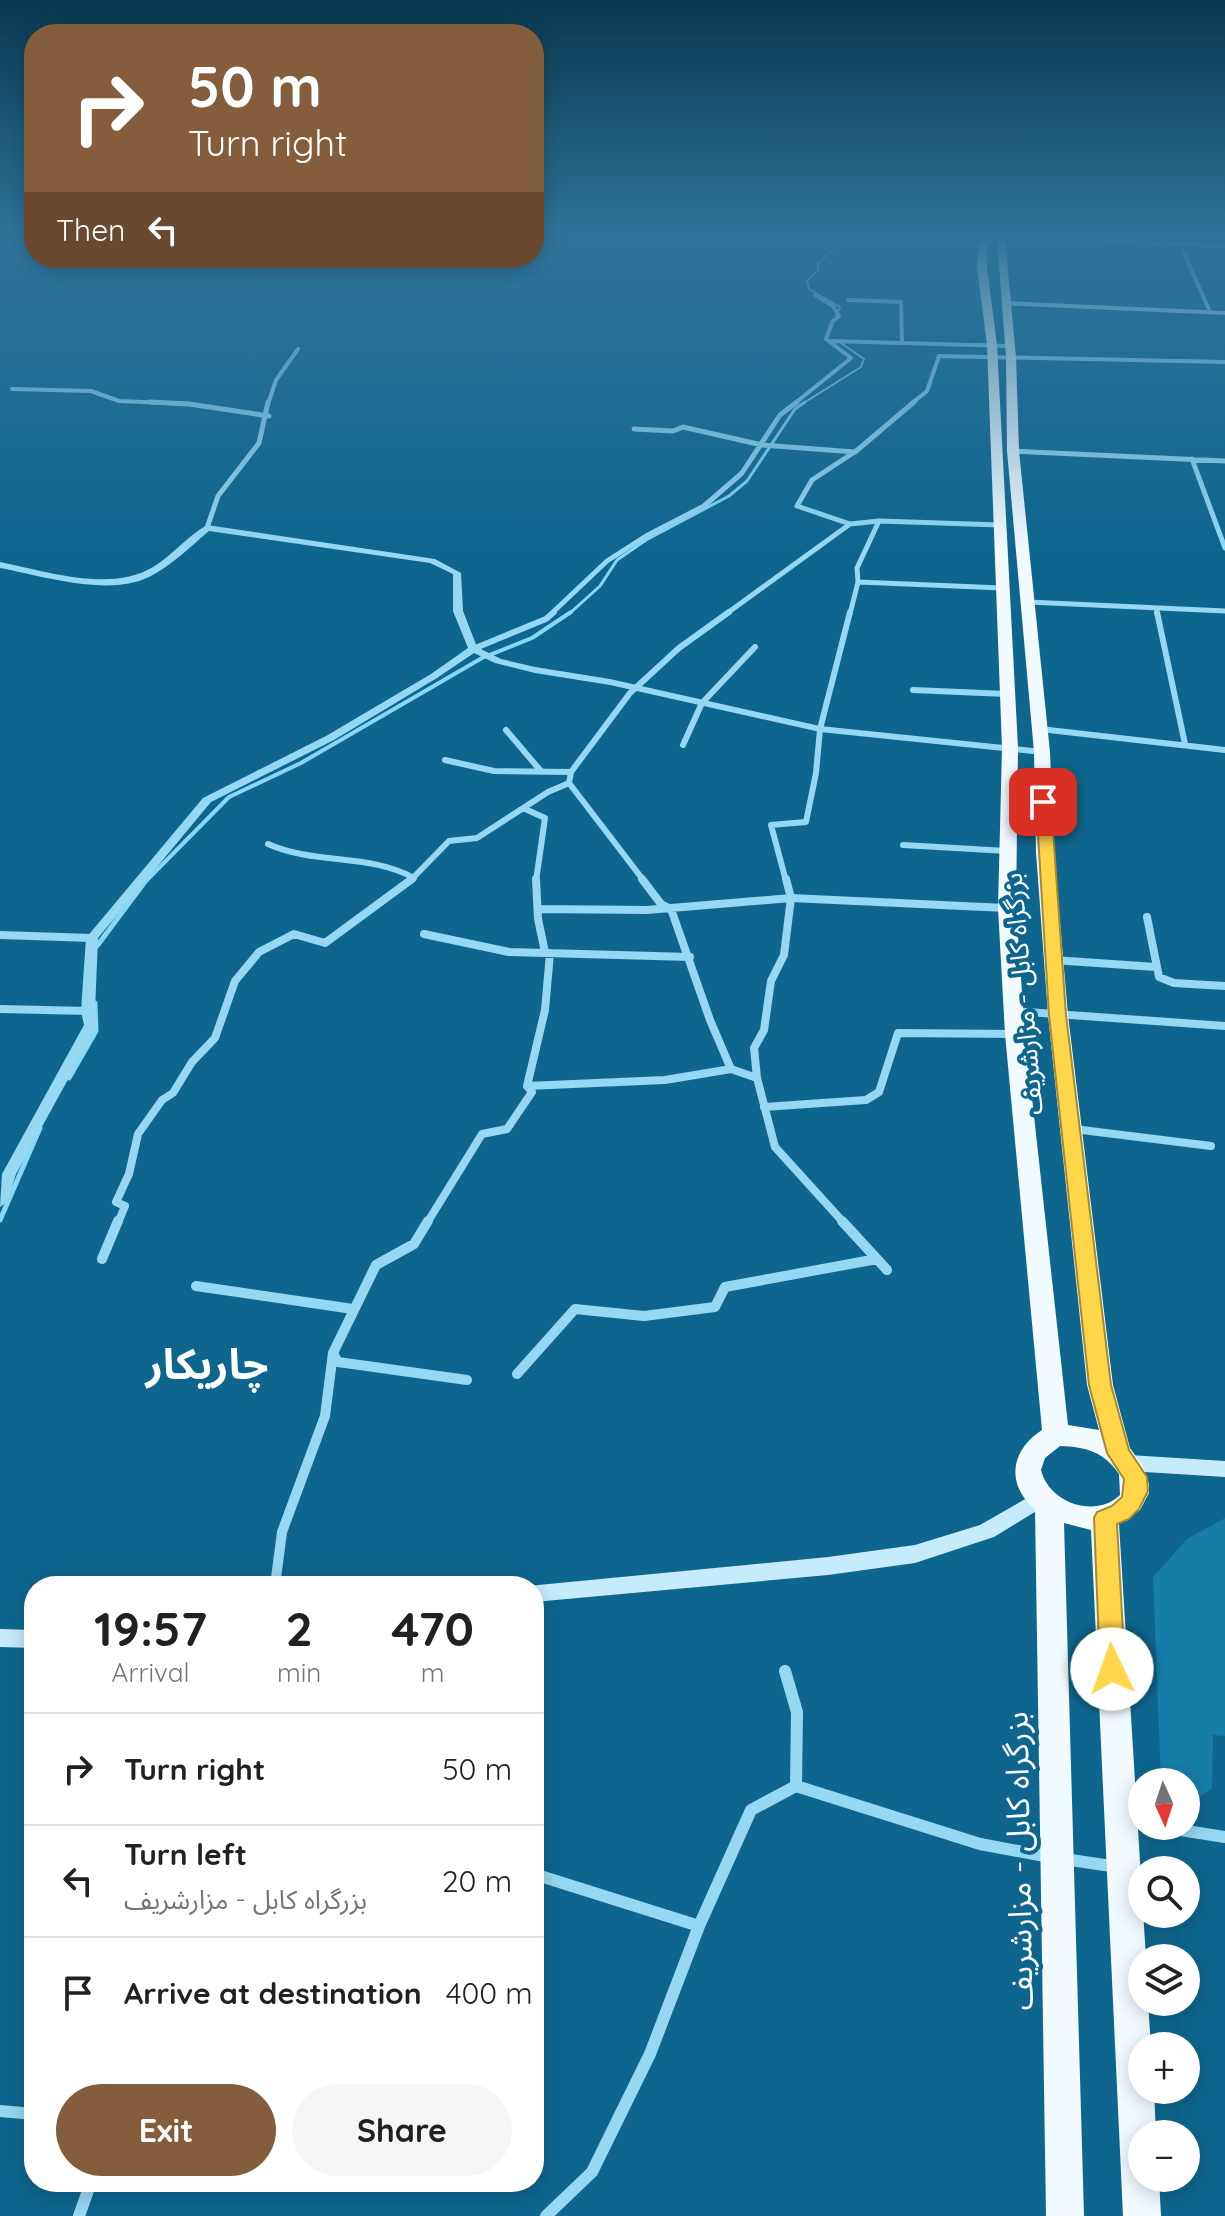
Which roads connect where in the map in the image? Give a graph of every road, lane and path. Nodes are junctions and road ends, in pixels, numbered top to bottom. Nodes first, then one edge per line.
1 (830, 342) edge
2 (907, 342) edge
3 (999, 342) edge
4 (1002, 342) edge
5 (298, 349) dead end
6 (1001, 351) junction
7 (1225, 362) edge
8 (12, 389) dead end
9 (269, 416) junction
10 (634, 429) dead end
11 (764, 445) junction
12 (1013, 451) junction
13 (855, 452) junction
14 (1192, 459) junction
15 (1225, 461) edge
16 (879, 521) junction
17 (850, 524) junction
18 (1001, 525) junction
19 (207, 528) junction
20 (1218, 536) junction
21 (1225, 537) edge
22 (1225, 548) edge
23 (0, 565) edge
24 (858, 582) junction
25 (1002, 588) junction
26 (1028, 602) junction
27 (1156, 608) junction
28 (1225, 611) edge
29 (755, 647) dead end
30 (480, 651) junction
31 (636, 688) junction
32 (913, 690) dead end
33 (1006, 694) junction
34 (701, 702) junction
35 (820, 729) junction
36 (1040, 729) junction
37 (506, 730) dead end
38 (1185, 744) junction
39 (683, 745) dead end
40 (1010, 748) junction
41 (1225, 750) edge
42 (1042, 752) junction
43 (445, 760) dead end
44 (540, 770) junction
45 (571, 772) junction
46 (569, 783) junction
47 (523, 808) junction
48 (268, 844) dead end
49 (903, 845) dead end
50 (1007, 851) junction
51 (414, 878) junction
52 (791, 898) junction
53 (1007, 908) junction
54 (538, 909) junction
55 (671, 909) junction
56 (1147, 917) dead end
57 (424, 934) dead end
58 (0, 935) edge
59 (92, 938) junction
60 (547, 953) junction
61 (690, 957) junction
62 (1052, 960) junction
63 (1156, 967) junction
64 (1225, 986) edge
65 (0, 1009) edge
66 (88, 1011) junction
67 (1013, 1011) junction
68 (1058, 1015) junction
69 (1225, 1026) edge
70 (1015, 1034) junction
71 (731, 1069) junction
72 (757, 1078) junction
73 (527, 1086) junction
74 (764, 1107) junction
75 (1069, 1128) junction
76 (1211, 1146) dead end
77 (0, 1202) edge
78 (102, 1259) dead end
79 (877, 1259) junction
80 (887, 1270) dead end
81 (196, 1286) dead end
82 (353, 1309) junction
83 (333, 1353) junction
84 (517, 1374) dead end
85 (467, 1380) dead end
86 (1056, 1435) junction
87 (1124, 1458) junction
88 (1225, 1469) edge
89 (1045, 1502) junction
90 (1105, 1518) junction
91 (276, 1576) edge
92 (544, 1592) edge
93 (0, 1638) edge
94 (24, 1639) edge
95 (785, 1671) dead end
96 (796, 1786) junction
97 (1200, 1833) edge
98 (1225, 1837) edge
99 (1057, 1858) junction
100 (1122, 1868) junction
101 (544, 1877) edge
102 (699, 1926) junction
103 (0, 2111) edge
104 (24, 2113) edge
105 (87, 2192) edge
106 (79, 2216) edge
107 (546, 2216) edge
108 (1065, 2216) edge
109 (1142, 2216) edge

1 - 11 street
2 - 6 street
3 - 6 highway, بزرگراه کابل - مزارشریف
4 - 6 highway, بزرگراه کابل - مزارشریف
5 - 9 street
6 - 7 street
6 - 12 highway, بزرگراه کابل - مزارشریف
6 - 13 street
6 - 18 highway, بزرگراه کابل - مزارشریف
8 - 9 street
9 - 19 street
10 - 11 street
11 - 13 street
11 - 30 street
12 - 14 street
12 - 26 highway, بزرگراه کابل - مزارشریف
13 - 17 street
14 - 15 street
14 - 20 street
16 - 17 street
16 - 18 street
16 - 24 street
17 - 31 street
18 - 25 highway, بزرگراه کابل - مزارشریف
19 - 23 street
19 - 30 street
20 - 21 street
20 - 22 street
24 - 25 street
24 - 35 street
25 - 33 highway, بزرگراه کابل - مزارشریف
26 - 27 street
26 - 36 highway, بزرگراه کابل - مزارشریف
27 - 28 street
27 - 38 street
29 - 34 street
30 - 31 street
30 - 59 street
31 - 34 street
31 - 45 street
32 - 33 street
33 - 40 highway, بزرگراه کابل - مزارشریف
34 - 35 street
34 - 39 street
35 - 40 street
35 - 52 street
36 - 38 street
36 - 42 highway, بزرگراه کابل - مزارشریف
37 - 44 street
38 - 41 street
40 - 42 street
40 - 50 highway, بزرگراه کابل - مزارشریف
42 - 62 highway, بزرگراه کابل - مزارشریف
43 - 44 street
44 - 45 street
45 - 46 street
46 - 47 street
46 - 55 street
47 - 51 street
47 - 54 street
48 - 51 street
49 - 50 street
50 - 53 highway, بزرگراه کابل - مزارشریف
51 - 78 street
52 - 53 street
52 - 55 street
52 - 72 street
53 - 67 highway, بزرگراه کابل - مزارشریف
54 - 55 street
54 - 60 street
55 - 61 street
56 - 63 street
57 - 60 street
58 - 59 street
59 - 66 street
60 - 61 street
60 - 73 street
61 - 71 street
62 - 63 street
62 - 68 highway, بزرگراه کابل - مزارشریف
63 - 64 street
65 - 66 street
66 - 77 street
67 - 68 street
67 - 70 highway, بزرگراه کابل - مزارشریف
68 - 69 street
68 - 75 highway, بزرگراه کابل - مزارشریف
70 - 74 street
70 - 86 highway, بزرگراه کابل - مزارشریف
71 - 72 street
71 - 73 street
72 - 74 street
73 - 82 street
74 - 79 street
75 - 76 street
75 - 87 highway, بزرگراه کابل - مزارشریف
79 - 80 street
79 - 84 street
81 - 82 street
82 - 83 street
83 - 85 street
83 - 91 street
86 - 87 highway
86 - 89 highway
87 - 88 main road
87 - 90 highway
89 - 90 highway
89 - 92 main road
89 - 99 highway, بزرگراه کابل - مزارشریف
90 - 100 highway
93 - 94 main road
95 - 96 street
96 - 99 street
96 - 102 street
97 - 98 street
99 - 100 street
99 - 108 highway, بزرگراه کابل - مزارشریف
100 - 109 highway
101 - 102 street
102 - 107 street
103 - 104 street
105 - 106 street

